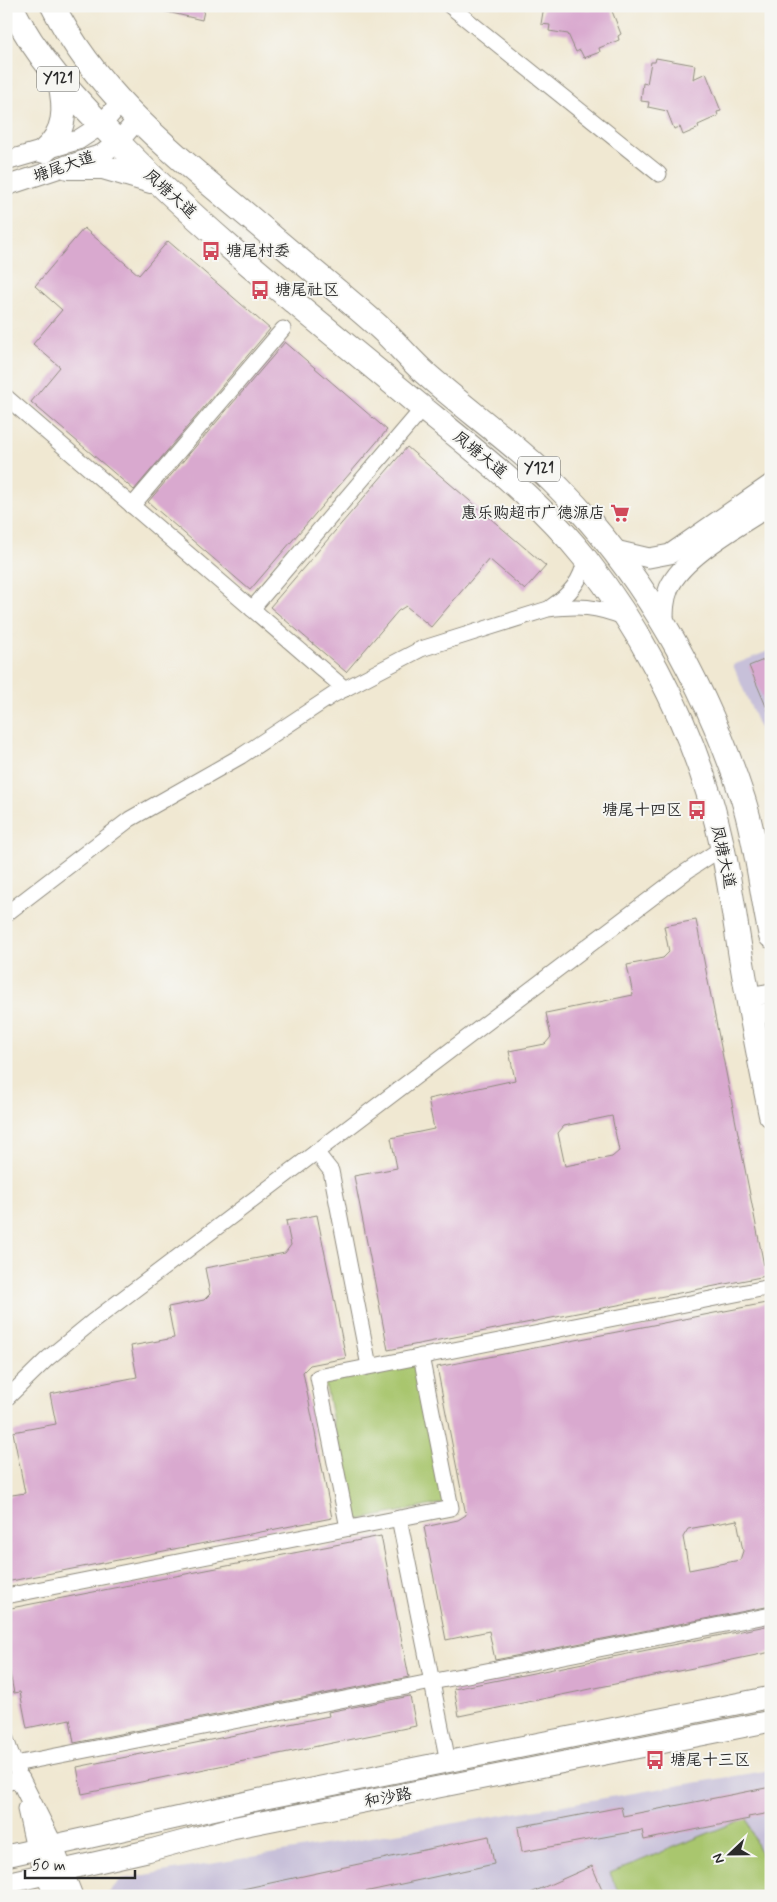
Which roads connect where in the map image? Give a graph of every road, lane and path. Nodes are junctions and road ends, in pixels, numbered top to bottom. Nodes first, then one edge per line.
1 (11, 6) edge
2 (53, 6) edge
3 (450, 6) edge
4 (60, 82) junction
5 (121, 102) junction
6 (138, 119) junction
7 (100, 125) junction
8 (118, 142) junction
9 (44, 150) junction
10 (6, 161) edge
11 (68, 167) junction
12 (659, 174) dead end
13 (156, 183) junction
14 (6, 186) edge
15 (295, 256) junction
16 (273, 283) junction
17 (283, 329) dead end
18 (6, 397) edge
19 (423, 408) junction
20 (771, 484) edge
21 (771, 505) edge
22 (132, 506) junction
23 (611, 549) junction
24 (585, 559) junction
25 (252, 608) junction
26 (548, 609) junction
27 (626, 618) junction
28 (664, 623) junction
29 (345, 689) junction
30 (722, 848) junction
31 (768, 909) edge
32 (6, 914) edge
33 (771, 936) edge
34 (771, 993) edge
35 (757, 1009) edge
36 (771, 1115) edge
37 (316, 1152) junction
38 (771, 1287) edge
39 (421, 1356) junction
40 (370, 1366) junction
41 (6, 1399) edge
42 (399, 1518) junction
43 (348, 1528) junction
44 (6, 1596) edge
45 (771, 1616) edge
46 (432, 1682) junction
47 (771, 1697) edge
48 (771, 1721) edge
49 (6, 1739) edge
50 (448, 1762) junction
51 (14, 1775) edge
52 (44, 1847) junction
53 (6, 1856) edge
54 (53, 1871) junction
55 (6, 1883) edge
56 (54, 1896) edge
57 (73, 1896) edge

1 - 4 main road, 凤塘大道 / Y121
2 - 5 main road, 凤塘大道
3 - 12 street
4 - 7 main road, 凤塘大道 / Y121
4 - 9 main road
5 - 6 main road, 凤塘大道
5 - 7 street, 塘尾大道
6 - 8 street, 塘尾大道
6 - 15 main road, 凤塘大道 / Y121
7 - 8 main road, 凤塘大道 / Y121
7 - 9 street, 塘尾大道
8 - 11 street, 塘尾大道
8 - 13 main road, 凤塘大道 / Y121
9 - 10 street, 塘尾大道
11 - 13 main road
11 - 14 street, 塘尾大道
13 - 16 main road, 凤塘大道 / Y121
15 - 16 main road
15 - 23 main road, 凤塘大道 / Y121
16 - 19 main road, 凤塘大道 / Y121
17 - 22 street
18 - 22 street
19 - 24 main road, 凤塘大道 / Y121
19 - 25 street
20 - 23 street
21 - 28 street
22 - 25 street
23 - 28 main road, 凤塘大道 / Y121
24 - 26 street
24 - 27 main road, 凤塘大道 / Y121
25 - 29 street
26 - 27 street
26 - 29 street
27 - 30 main road, 凤塘大道 / Y121
28 - 31 main road, 凤塘大道 / Y121
29 - 32 street
30 - 35 main road, 凤塘大道 / Y121
30 - 37 street
31 - 33 main road, 凤塘大道 / Y121
34 - 35 street
35 - 36 main road, 凤塘大道
37 - 40 street
37 - 41 street
38 - 39 street
39 - 40 street
39 - 42 street
40 - 43 street
42 - 43 street
42 - 46 street
43 - 44 street
45 - 46 street
46 - 50 street
46 - 51 street
47 - 50 main road, 和沙路
48 - 54 main road, 和沙路
49 - 51 street
50 - 52 main road, 和沙路
51 - 52 street
52 - 53 main road, 和沙路
52 - 54 street
54 - 55 main road, 和沙路
54 - 56 street
54 - 57 street

